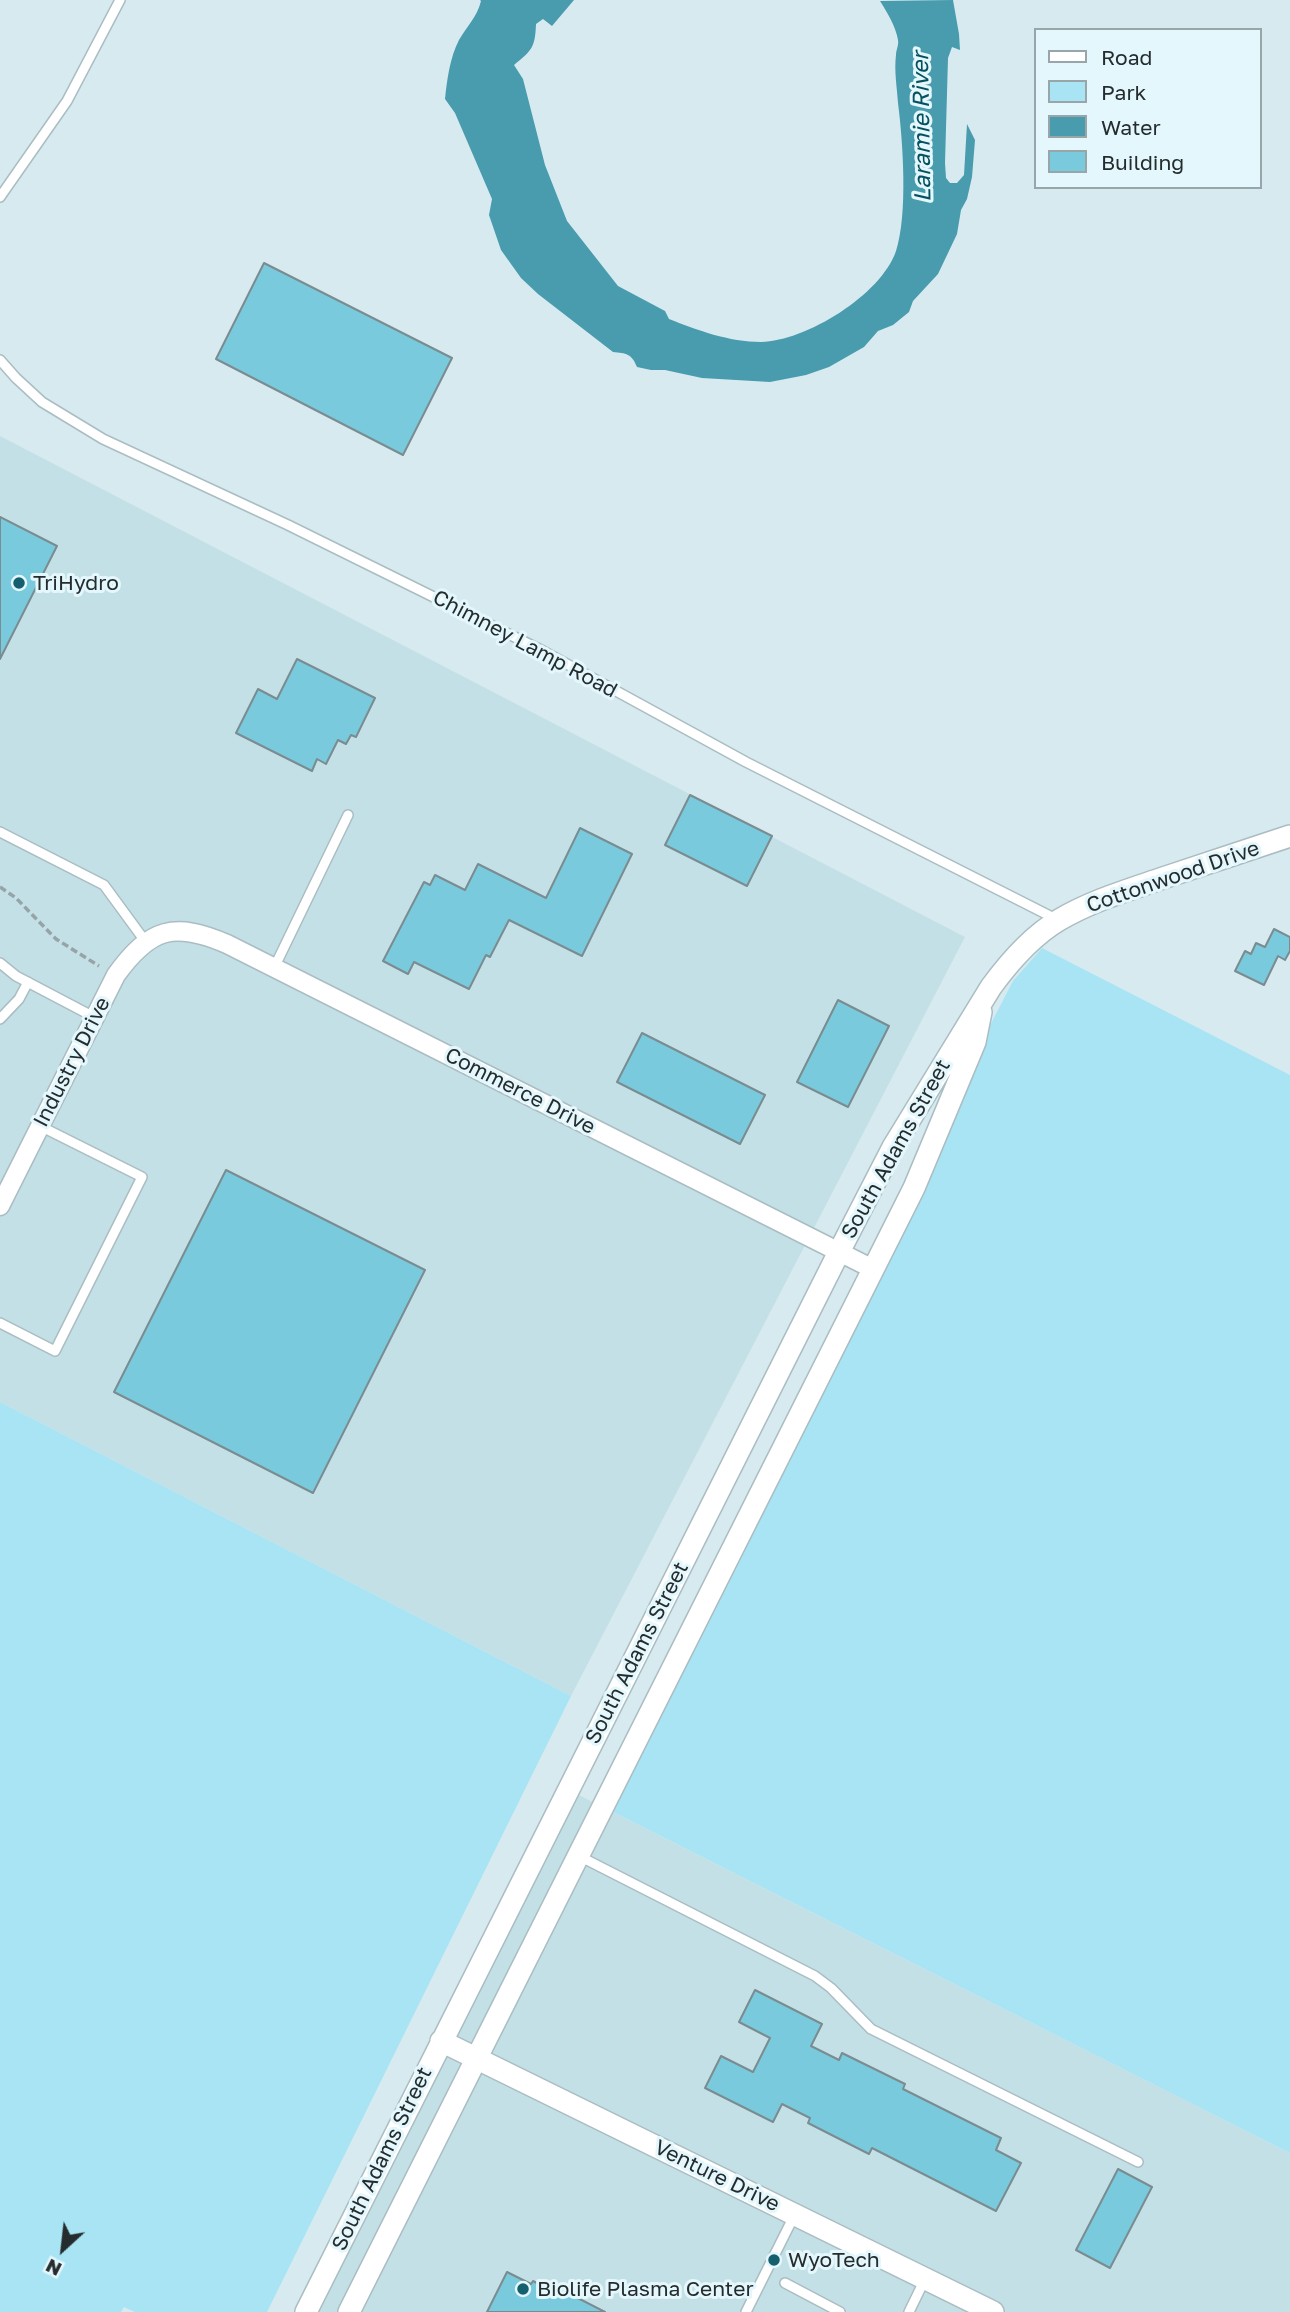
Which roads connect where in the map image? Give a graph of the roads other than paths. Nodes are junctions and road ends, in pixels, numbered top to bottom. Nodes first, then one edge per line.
1 (120, 0) edge
2 (0, 197) edge
3 (0, 360) edge
4 (348, 815) dead end
5 (0, 832) edge
6 (1290, 836) edge
7 (1058, 920) junction
8 (153, 937) junction
9 (0, 963) edge
10 (274, 968) junction
11 (28, 982) junction
12 (984, 1003) junction
13 (94, 1017) junction
14 (0, 1019) edge
15 (40, 1126) junction
16 (0, 1206) edge
17 (839, 1252) junction
18 (873, 1269) junction
19 (0, 1323) edge
20 (578, 1856) junction
21 (441, 2040) junction
22 (478, 2058) junction
23 (1138, 2162) dead end
24 (795, 2214) junction
25 (925, 2278) junction
26 (785, 2283) dead end
27 (306, 2312) edge
28 (349, 2312) edge
29 (746, 2312) edge
30 (840, 2312) edge
31 (909, 2312) edge
32 (993, 2312) edge

1 - 2 lane
3 - 7 lane, Chimney Lamp Road
4 - 10 lane
5 - 8 lane
6 - 7 street, Cottonwood Drive
7 - 12 street, South Adams Street
8 - 10 street, Commerce Drive
8 - 13 street, Industry Drive
9 - 11 lane
10 - 17 street, Commerce Drive
11 - 13 lane
11 - 14 lane
12 - 17 street, South Adams Street
12 - 18 street, South Adams Street
13 - 15 street, Industry Drive
15 - 16 street, Industry Drive
15 - 19 lane
17 - 18 street, Commerce Drive
17 - 21 street, South Adams Street
18 - 20 street, South Adams Street
20 - 22 street, South Adams Street
20 - 23 lane
21 - 22 street, Venture Drive
21 - 27 street, South Adams Street
22 - 24 street, Venture Drive
22 - 28 street, South Adams Street
24 - 25 street, Venture Drive
24 - 29 lane
25 - 31 lane
25 - 32 street, Venture Drive
26 - 30 lane

